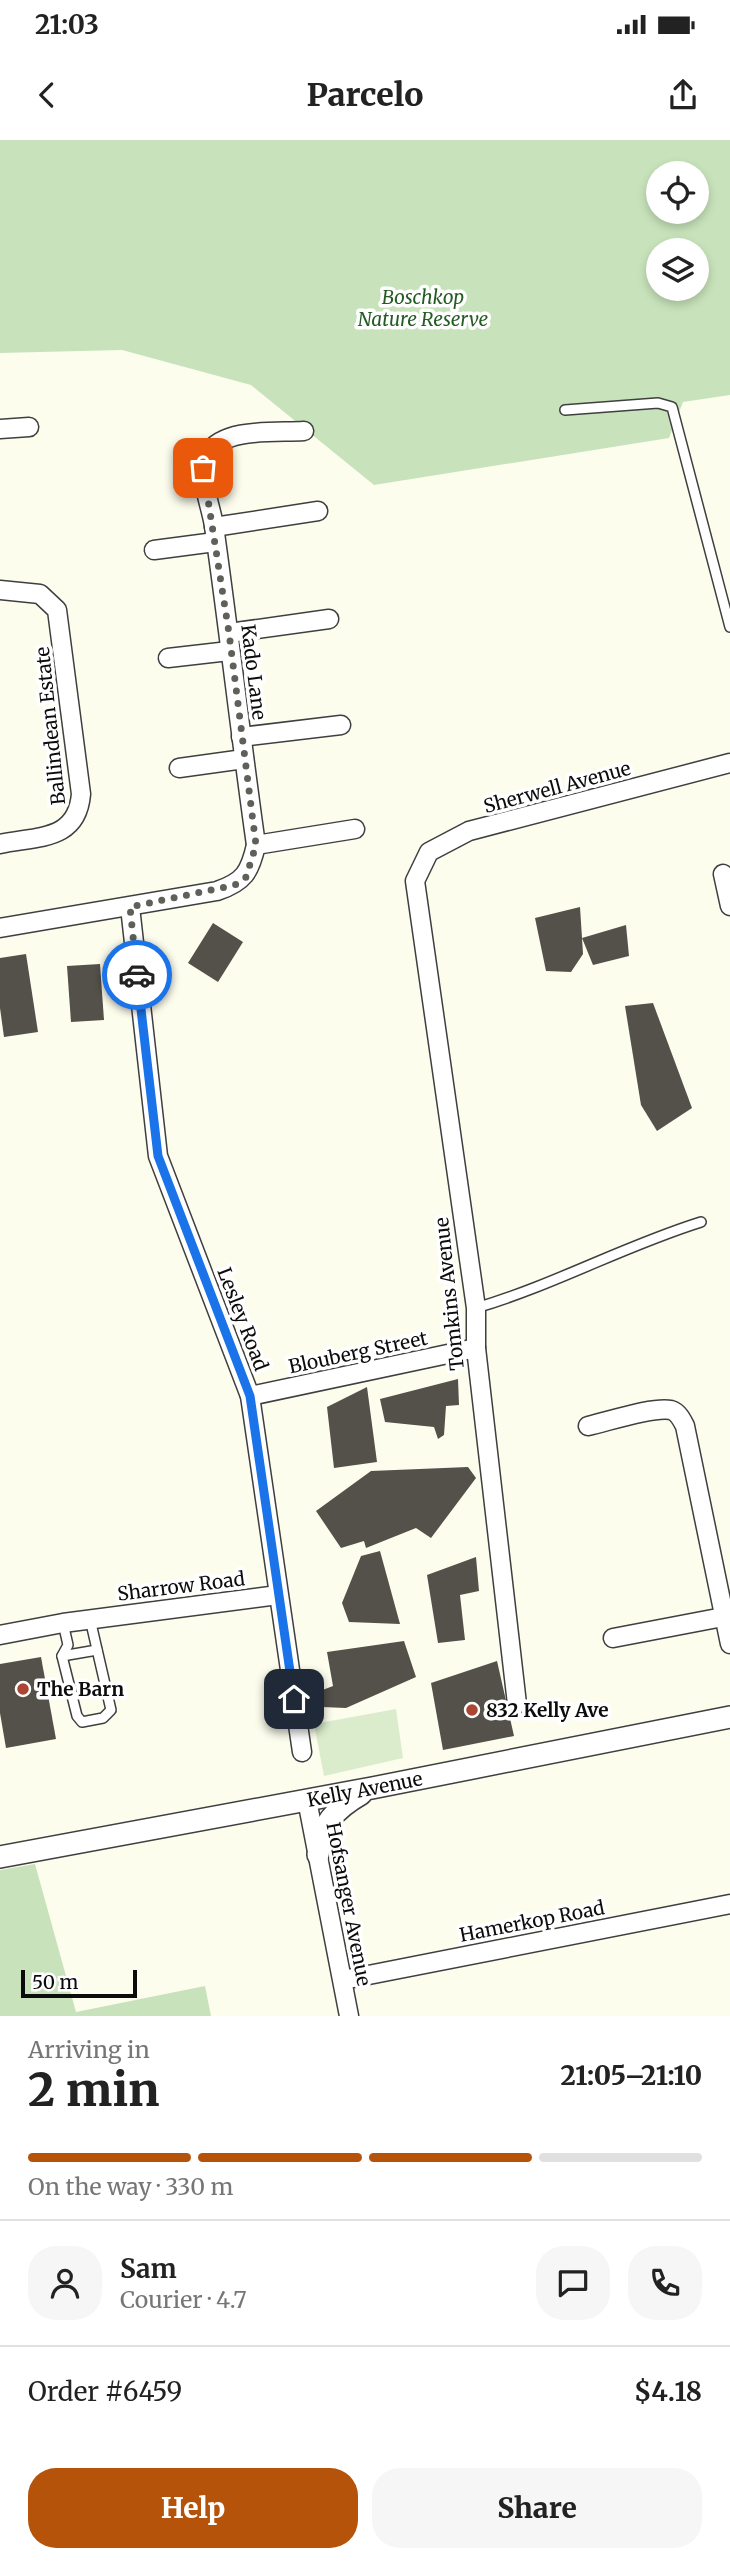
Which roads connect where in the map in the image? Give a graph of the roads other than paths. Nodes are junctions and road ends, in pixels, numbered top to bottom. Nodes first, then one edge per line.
1 (565, 410) dead end
2 (29, 428) dead end
3 (0, 429) edge
4 (304, 431) dead end
5 (318, 512) dead end
6 (215, 534) junction
7 (154, 550) dead end
8 (0, 590) edge
9 (329, 619) dead end
10 (730, 626) edge
11 (229, 642) junction
12 (168, 658) dead end
13 (341, 725) dead end
14 (242, 737) junction
15 (244, 759) junction
16 (730, 763) edge
17 (179, 768) dead end
18 (355, 829) dead end
19 (0, 844) edge
20 (256, 845) junction
21 (723, 874) dead end
22 (415, 881) joint
23 (730, 906) edge
24 (130, 907) junction
25 (0, 928) edge
26 (701, 1222) dead end
27 (476, 1308) junction
28 (476, 1348) junction
29 (250, 1396) junction
30 (588, 1426) dead end
31 (278, 1595) junction
32 (723, 1617) junction
33 (90, 1619) junction
34 (63, 1623) junction
35 (0, 1635) edge
36 (613, 1638) dead end
37 (730, 1644) edge
38 (96, 1645) junction
39 (62, 1656) junction
40 (517, 1704) dead end
41 (730, 1717) edge
42 (302, 1752) dead end
43 (372, 1788) junction
44 (307, 1800) junction
45 (318, 1855) junction
46 (0, 1857) edge
47 (730, 1904) edge
48 (342, 1980) junction
49 (349, 2016) edge

1 - 10 lane
2 - 3 street
4 - 6 street, Kado Lane
5 - 6 street
6 - 7 street
6 - 11 street, Kado Lane
8 - 19 street, Ballindean Estate
9 - 11 street
11 - 12 street
11 - 14 street, Kado Lane
13 - 14 street
14 - 15 street, Kado Lane
15 - 17 street
15 - 20 street, Kado Lane
16 - 22 street, Sherwell Avenue
18 - 20 street
20 - 24 street, Kado Lane
21 - 23 street
22 - 27 street, Tomkins Avenue
24 - 25 street
24 - 29 street, Lesley Road
26 - 27 lane
27 - 28 street, Tomkins Avenue
28 - 29 street, Blouberg Street
28 - 40 street, Tomkins Avenue
29 - 31 street, Lesley Road
30 - 32 street
31 - 33 street, Sharrow Road
31 - 42 street, Lesley Road
32 - 36 street
32 - 37 street
33 - 34 street, Sharrow Road
33 - 38 lane
34 - 35 street, Sharrow Road
34 - 39 lane
38 - 39 lane
38 - 39 lane
41 - 43 street, Kelly Avenue
43 - 44 street, Kelly Avenue
43 - 45 street
44 - 45 street, Hofsanger Avenue
44 - 46 street, Kelly Avenue
45 - 48 street, Hofsanger Avenue
47 - 48 street, Hamerkop Road
48 - 49 street, Hofsanger Avenue

